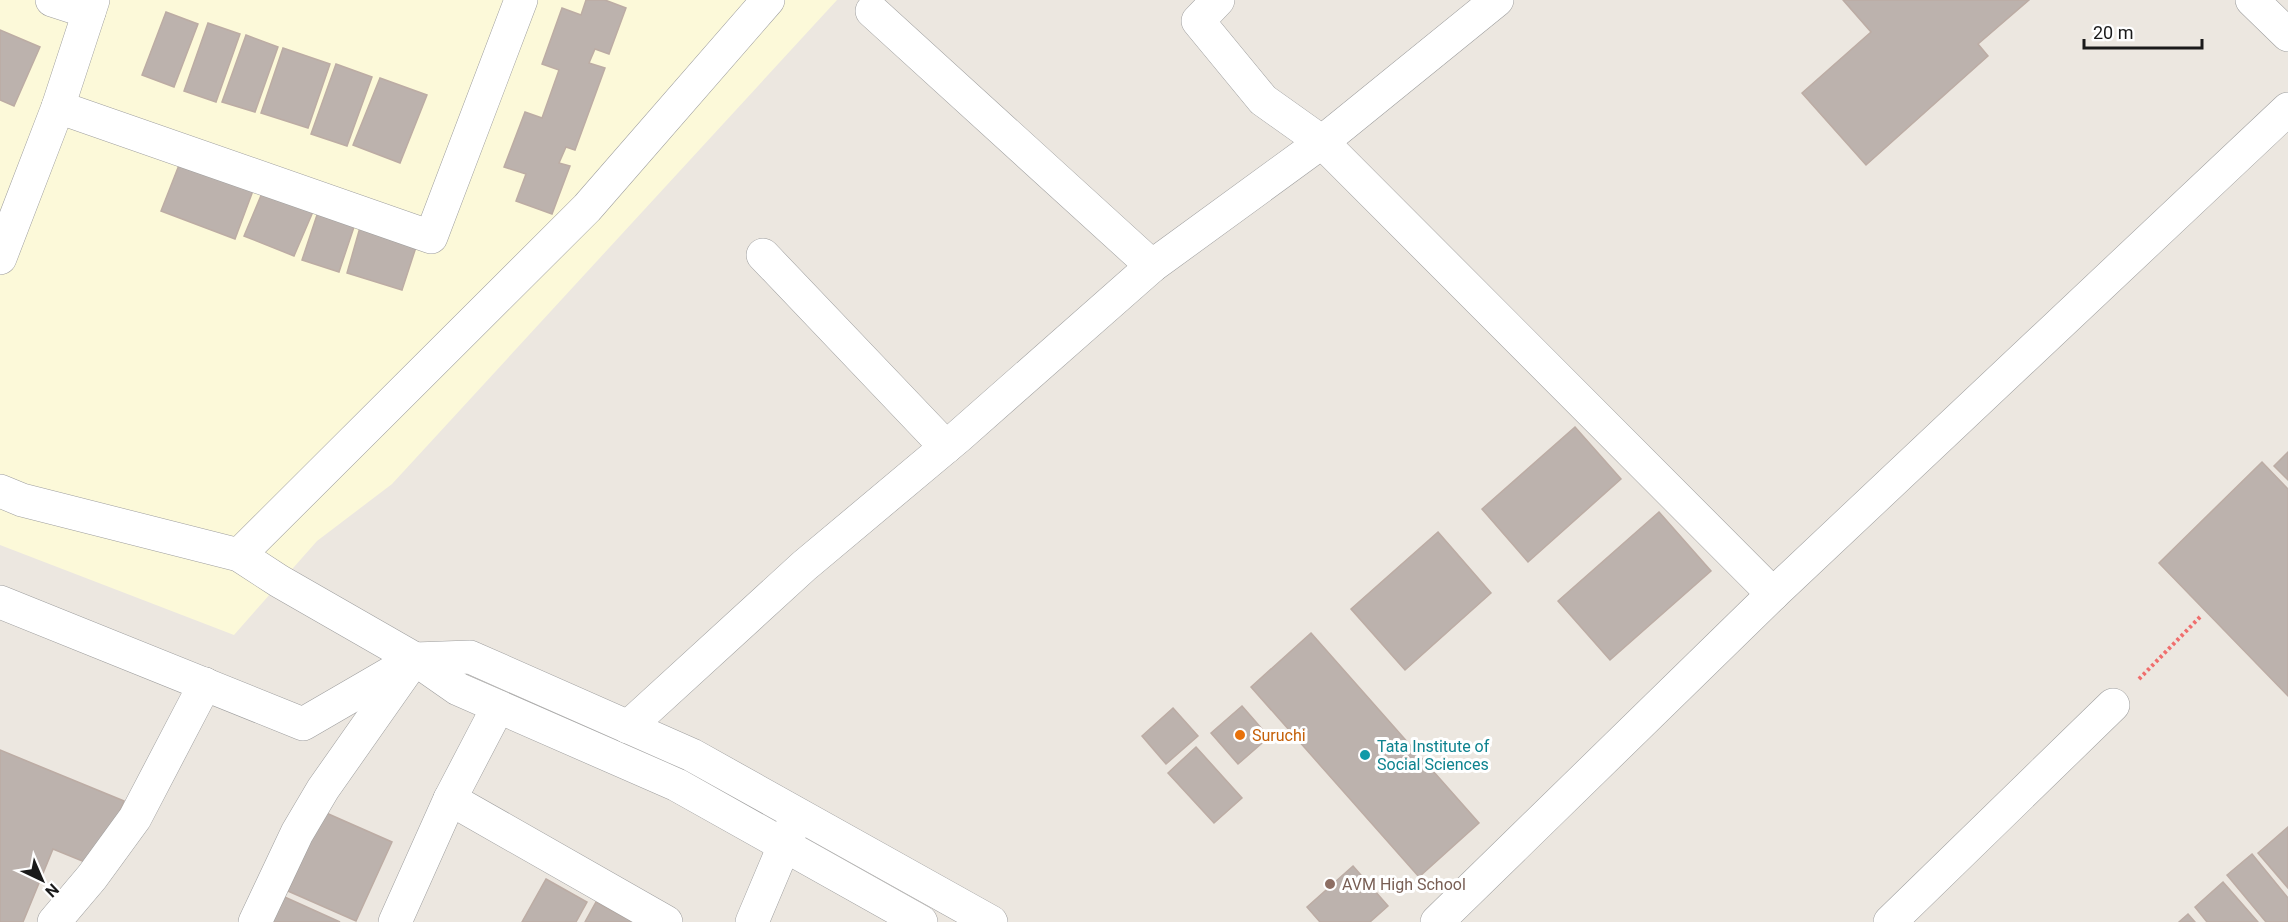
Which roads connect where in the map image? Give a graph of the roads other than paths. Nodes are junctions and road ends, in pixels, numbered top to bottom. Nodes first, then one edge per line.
1 (52, 0) edge
2 (521, 0) edge
3 (768, 0) edge
4 (1218, 0) edge
5 (1497, 0) edge
6 (2252, 0) edge
7 (91, 6) edge
8 (872, 11) dead end
9 (2288, 35) edge
10 (58, 107) junction
11 (2288, 109) edge
12 (1322, 142) junction
13 (763, 255) dead end
14 (0, 258) edge
15 (1152, 266) junction
16 (946, 447) junction
17 (0, 491) edge
18 (238, 555) junction
19 (1773, 594) junction
20 (0, 602) edge
21 (415, 659) junction
22 (205, 684) junction
23 (2113, 705) road end
24 (498, 707) junction
25 (628, 727) junction
26 (450, 799) junction
27 (797, 814) junction
28 (784, 846) junction
29 (54, 922) edge
30 (255, 922) edge
31 (395, 922) edge
32 (666, 922) edge
33 (752, 922) edge
34 (921, 922) edge
35 (991, 922) edge
36 (1437, 922) edge
37 (1890, 922) edge

1 - 7 street
2 - 10 street
3 - 18 street
4 - 12 street
5 - 12 street
6 - 9 street
7 - 10 street
8 - 15 street
10 - 14 street
11 - 19 street
12 - 15 street
12 - 19 street
13 - 16 street
15 - 16 street
16 - 25 street
17 - 18 street
18 - 21 street
19 - 36 street
20 - 22 street
21 - 22 street
21 - 24 street
21 - 25 street
21 - 30 street
22 - 29 street
23 - 37 street
24 - 26 street
24 - 28 street
25 - 27 street
26 - 31 street
26 - 32 street
27 - 28 street
27 - 35 street
28 - 33 street
28 - 34 street

